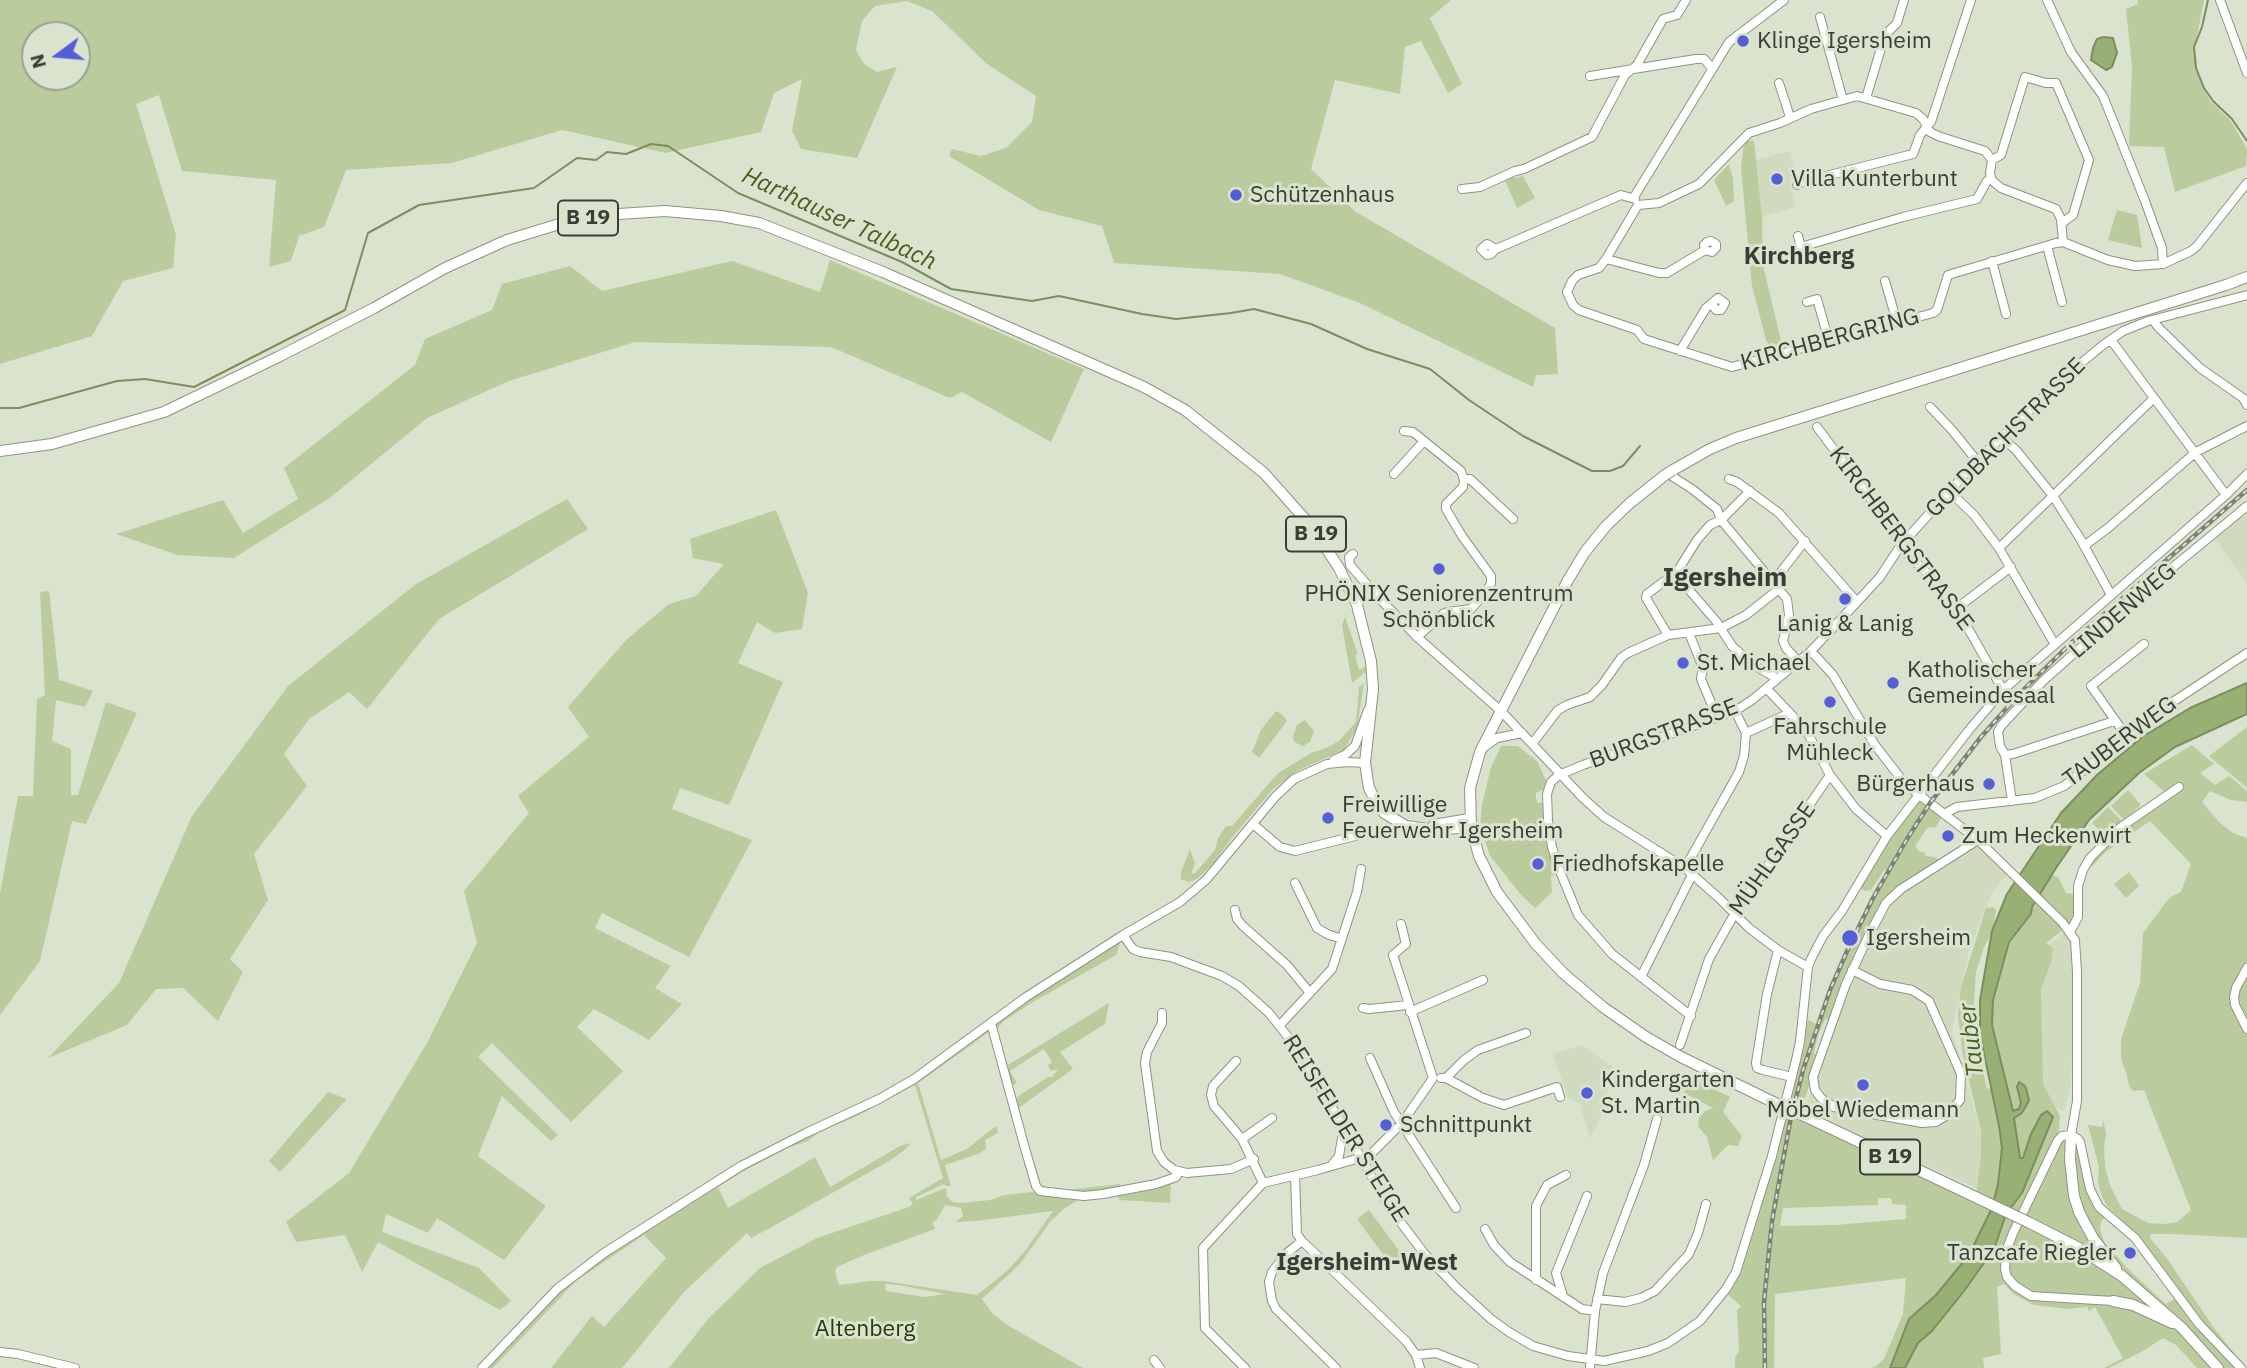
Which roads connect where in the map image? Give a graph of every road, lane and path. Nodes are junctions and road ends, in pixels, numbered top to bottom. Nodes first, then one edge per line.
1 (1686, 0) edge
2 (1784, 0) edge
3 (1904, 0) edge
4 (1971, 0) edge
5 (2047, 0) edge
6 (2220, 0) edge
7 (1820, 17) dead end
8 (1712, 68) junction
9 (1631, 70) junction
10 (2247, 73) edge
11 (1590, 76) dead end
12 (1779, 83) dead end
13 (1866, 98) junction
14 (1843, 100) junction
15 (1790, 117) junction
16 (1927, 127) junction
17 (1992, 160) junction
18 (1991, 179) junction
19 (2247, 183) edge
20 (1797, 185) dead end
21 (1462, 189) dead end
22 (1636, 201) junction
23 (2062, 223) junction
24 (1798, 236) dead end
25 (2063, 242) junction
26 (2047, 246) junction
27 (1496, 249) dead end
28 (1705, 250) dead end
29 (1606, 259) junction
30 (1993, 261) junction
31 (2163, 264) junction
32 (2247, 277) edge
33 (1885, 281) dead end
34 (2247, 295) edge
35 (1807, 302) dead end
36 (2062, 302) dead end
37 (1712, 304) dead end
38 (2006, 314) dead end
39 (2153, 320) junction
40 (1896, 322) junction
41 (2111, 340) junction
42 (1829, 341) junction
43 (1681, 351) junction
44 (2154, 398) junction
45 (2247, 405) edge
46 (1930, 407) dead end
47 (2247, 426) edge
48 (1817, 427) dead end
49 (1404, 431) dead end
50 (2001, 437) junction
51 (1424, 441) junction
52 (0, 451) edge
53 (2196, 452) junction
54 (1977, 461) junction
55 (1668, 473) junction
56 (1394, 474) dead end
57 (2247, 474) edge
58 (1729, 478) dead end
59 (1464, 480) junction
60 (1750, 491) junction
61 (1949, 491) junction
62 (2226, 495) junction
63 (2053, 496) junction
64 (2247, 506) edge
65 (1513, 519) dead end
66 (1721, 520) junction
67 (1805, 541) junction
68 (1901, 545) junction
69 (2084, 546) junction
70 (1999, 548) junction
71 (1353, 554) dead end
72 (2011, 567) junction
73 (1677, 572) junction
74 (1776, 586) junction
75 (2111, 595) junction
76 (1857, 602) junction
77 (1957, 608) junction
78 (1721, 628) junction
79 (1689, 633) junction
80 (1668, 635) junction
81 (1417, 637) junction
82 (2054, 643) junction
83 (2144, 644) dead end
84 (1811, 651) junction
85 (2247, 653) edge
86 (1797, 660) junction
87 (1776, 678) junction
88 (1767, 689) junction
89 (2003, 690) junction
90 (1372, 702) junction
91 (1739, 709) junction
92 (1502, 712) junction
93 (1790, 713) junction
94 (1717, 717) junction
95 (2114, 721) junction
96 (1522, 733) junction
97 (1746, 733) junction
98 (2127, 737) junction
99 (1532, 744) junction
100 (1482, 748) junction
101 (1345, 755) junction
102 (2005, 755) junction
103 (1365, 760) junction
104 (1319, 766) junction
105 (1559, 775) junction
106 (1830, 775) junction
107 (2179, 787) dead end
108 (1918, 794) junction
109 (1469, 798) junction
110 (2012, 801) junction
111 (1944, 814) junction
112 (1450, 821) junction
113 (1470, 823) junction
114 (1253, 824) junction
115 (1419, 828) junction
116 (1355, 836) dead end
117 (1887, 836) junction
118 (1978, 840) junction
119 (1685, 868) junction
120 (1361, 869) dead end
121 (1692, 875) junction
122 (1295, 883) dead end
123 (1235, 910) dead end
124 (1735, 913) junction
125 (1401, 924) dead end
126 (2070, 932) junction
127 (1123, 935) junction
128 (1342, 939) junction
129 (1778, 950) junction
130 (1808, 967) junction
131 (2247, 968) edge
132 (1852, 971) junction
133 (1641, 977) junction
134 (1483, 980) dead end
135 (1310, 993) junction
136 (1363, 1008) dead end
137 (1409, 1009) junction
138 (1162, 1013) dead end
139 (1691, 1016) junction
140 (991, 1024) junction
141 (1280, 1025) junction
142 (2247, 1029) edge
143 (1526, 1033) dead end
144 (1681, 1045) dead end
145 (1370, 1058) dead end
146 (1236, 1061) dead end
147 (1792, 1077) junction
148 (1433, 1078) junction
149 (1446, 1079) junction
150 (1560, 1097) dead end
151 (1272, 1118) dead end
152 (1657, 1119) dead end
153 (1402, 1123) junction
154 (1343, 1129) junction
155 (2071, 1135) junction
156 (1242, 1139) junction
157 (1360, 1157) junction
158 (1254, 1160) junction
159 (1331, 1166) junction
160 (1179, 1171) junction
161 (1566, 1175) dead end
162 (1294, 1177) junction
163 (1264, 1183) junction
164 (1587, 1196) dead end
165 (1706, 1204) dead end
166 (1457, 1208) dead end
167 (1485, 1229) dead end
168 (1302, 1241) junction
169 (2122, 1276) junction
170 (1536, 1280) junction
171 (1563, 1296) junction
172 (1597, 1300) junction
173 (2113, 1301) joint
174 (1595, 1311) junction
175 (2182, 1328) junction
176 (0, 1352) edge
177 (1416, 1355) junction
178 (1154, 1360) dead end
179 (1590, 1364) edge
180 (75, 1368) edge
181 (482, 1368) edge
182 (1160, 1368) edge
183 (1245, 1368) edge
184 (1336, 1368) edge
185 (1420, 1368) edge
186 (1474, 1368) edge
187 (2218, 1368) edge
188 (2241, 1368) edge

1 - 9 street
2 - 8 street, KIRCHBERGRING
3 - 13 street
4 - 16 street
5 - 31 street
6 - 10 street
7 - 14 street
8 - 9 street
8 - 22 street, KIRCHBERGRING
9 - 11 street
9 - 21 street
12 - 15 street
13 - 14 street
13 - 16 street
14 - 15 street
15 - 22 street
16 - 17 street
16 - 20 street
17 - 18 street
17 - 23 street
18 - 23 street
18 - 24 street
19 - 31 street
22 - 27 street
22 - 29 street, KIRCHBERGRING
23 - 25 street
25 - 26 street, KIRCHBERGRING
25 - 31 street
26 - 30 street, KIRCHBERGRING
26 - 36 street
28 - 29 street
29 - 43 street, KIRCHBERGRING
30 - 38 street
30 - 40 street, KIRCHBERGRING
32 - 55 main road
33 - 40 street
34 - 39 street, GOLDBACHSTRASSE
35 - 42 street
37 - 43 street
39 - 41 street, GOLDBACHSTRASSE
39 - 45 street
40 - 42 street, KIRCHBERGRING
41 - 44 street
41 - 50 street, GOLDBACHSTRASSE
42 - 43 street, KIRCHBERGRING
44 - 53 street
44 - 63 street
46 - 54 street
47 - 53 street
48 - 68 street, KIRCHBERGSTRASSE
49 - 51 street
50 - 54 street, GOLDBACHSTRASSE
50 - 63 street
51 - 56 street
51 - 59 street
52 - 90 main road, B 19
53 - 62 street
53 - 69 street
54 - 61 street, GOLDBACHSTRASSE
55 - 66 street
55 - 92 main road
57 - 62 street, REISFELDER STEIGE
58 - 60 street
59 - 65 street
59 - 81 street
60 - 66 street
60 - 67 street
61 - 68 street, GOLDBACHSTRASSE
61 - 70 street
62 - 75 street, REISFELDER STEIGE
63 - 69 street
63 - 70 street
64 - 102 street, LINDENWEG
66 - 73 street
66 - 74 street
67 - 74 street
67 - 76 street
68 - 76 street, GOLDBACHSTRASSE
68 - 77 street, KIRCHBERGSTRASSE
69 - 75 street
70 - 72 street
71 - 81 street
72 - 77 street
72 - 82 street
73 - 78 street
73 - 80 street
74 - 78 street
74 - 86 street
75 - 82 street, REISFELDER STEIGE
76 - 84 street, GOLDBACHSTRASSE
77 - 89 street, KIRCHBERGSTRASSE
78 - 79 street
78 - 87 street
79 - 80 street
79 - 94 street
80 - 99 street
81 - 92 street
82 - 89 street, REISFELDER STEIGE
83 - 95 street
84 - 86 street, GOLDBACHSTRASSE
84 - 108 street
85 - 98 street, TAUBERWEG
86 - 87 street, BURGSTRASSE
87 - 88 street, BURGSTRASSE
88 - 91 street, BURGSTRASSE
88 - 93 street
89 - 108 street, REISFELDER STEIGE
90 - 101 street
90 - 103 main road, B 19
91 - 94 street, BURGSTRASSE
91 - 97 street
92 - 96 street
92 - 100 main road
93 - 97 street
93 - 106 street
94 - 105 street, BURGSTRASSE
95 - 98 street
95 - 102 street
96 - 99 street
96 - 100 street
97 - 119 street
98 - 110 street, TAUBERWEG
99 - 105 street
100 - 109 main road
101 - 103 street
101 - 104 street
102 - 110 street, LINDENWEG
103 - 104 street
103 - 115 main road, B 19
104 - 114 street
105 - 119 street
105 - 133 street
106 - 117 street
106 - 124 street, MÜHLGASSE
107 - 126 street
108 - 111 street
108 - 117 street, REISFELDER STEIGE
109 - 112 main road
109 - 113 main road
110 - 111 street, TAUBERWEG
111 - 118 street
112 - 113 main road
112 - 115 main road
113 - 115 main road, B 19
113 - 169 main road, B 19, bridge
114 - 116 street
114 - 127 street
117 - 130 street, REISFELDER STEIGE
118 - 126 street
118 - 132 street
119 - 121 street
120 - 128 street
121 - 124 street
121 - 133 street
122 - 128 street
123 - 135 street
124 - 129 street
124 - 139 street, MÜHLGASSE
125 - 137 street
126 - 155 street
127 - 140 street
127 - 141 street, REISFELDER STEIGE
128 - 135 street
129 - 130 street
129 - 147 street
130 - 147 street, REISFELDER STEIGE
131 - 142 street
132 - 132 street
133 - 139 street
134 - 137 street
135 - 141 street
136 - 137 street
137 - 148 street
138 - 160 street
139 - 144 street, MÜHLGASSE
140 - 160 street
140 - 181 street
141 - 154 street, REISFELDER STEIGE
143 - 149 street
145 - 153 street
146 - 156 street
147 - 179 street, REISFELDER STEIGE
148 - 149 street
148 - 153 street
149 - 150 street
151 - 156 street
152 - 172 street
153 - 157 street
153 - 166 street
154 - 157 street, REISFELDER STEIGE
154 - 159 street
155 - 169 main road
155 - 173 street
155 - 188 street
156 - 158 street
157 - 159 street
157 - 179 street, REISFELDER STEIGE
158 - 160 street
158 - 163 street
159 - 162 street
161 - 170 street
162 - 163 street
162 - 168 street
163 - 183 street
164 - 171 street
165 - 172 street
167 - 170 street
168 - 177 street
168 - 184 street
169 - 175 main road, B 19
170 - 171 street
171 - 174 street
172 - 174 street
173 - 175 main road
174 - 179 street
175 - 187 main road, B 19
176 - 180 street
177 - 185 street
177 - 186 street
178 - 182 street

